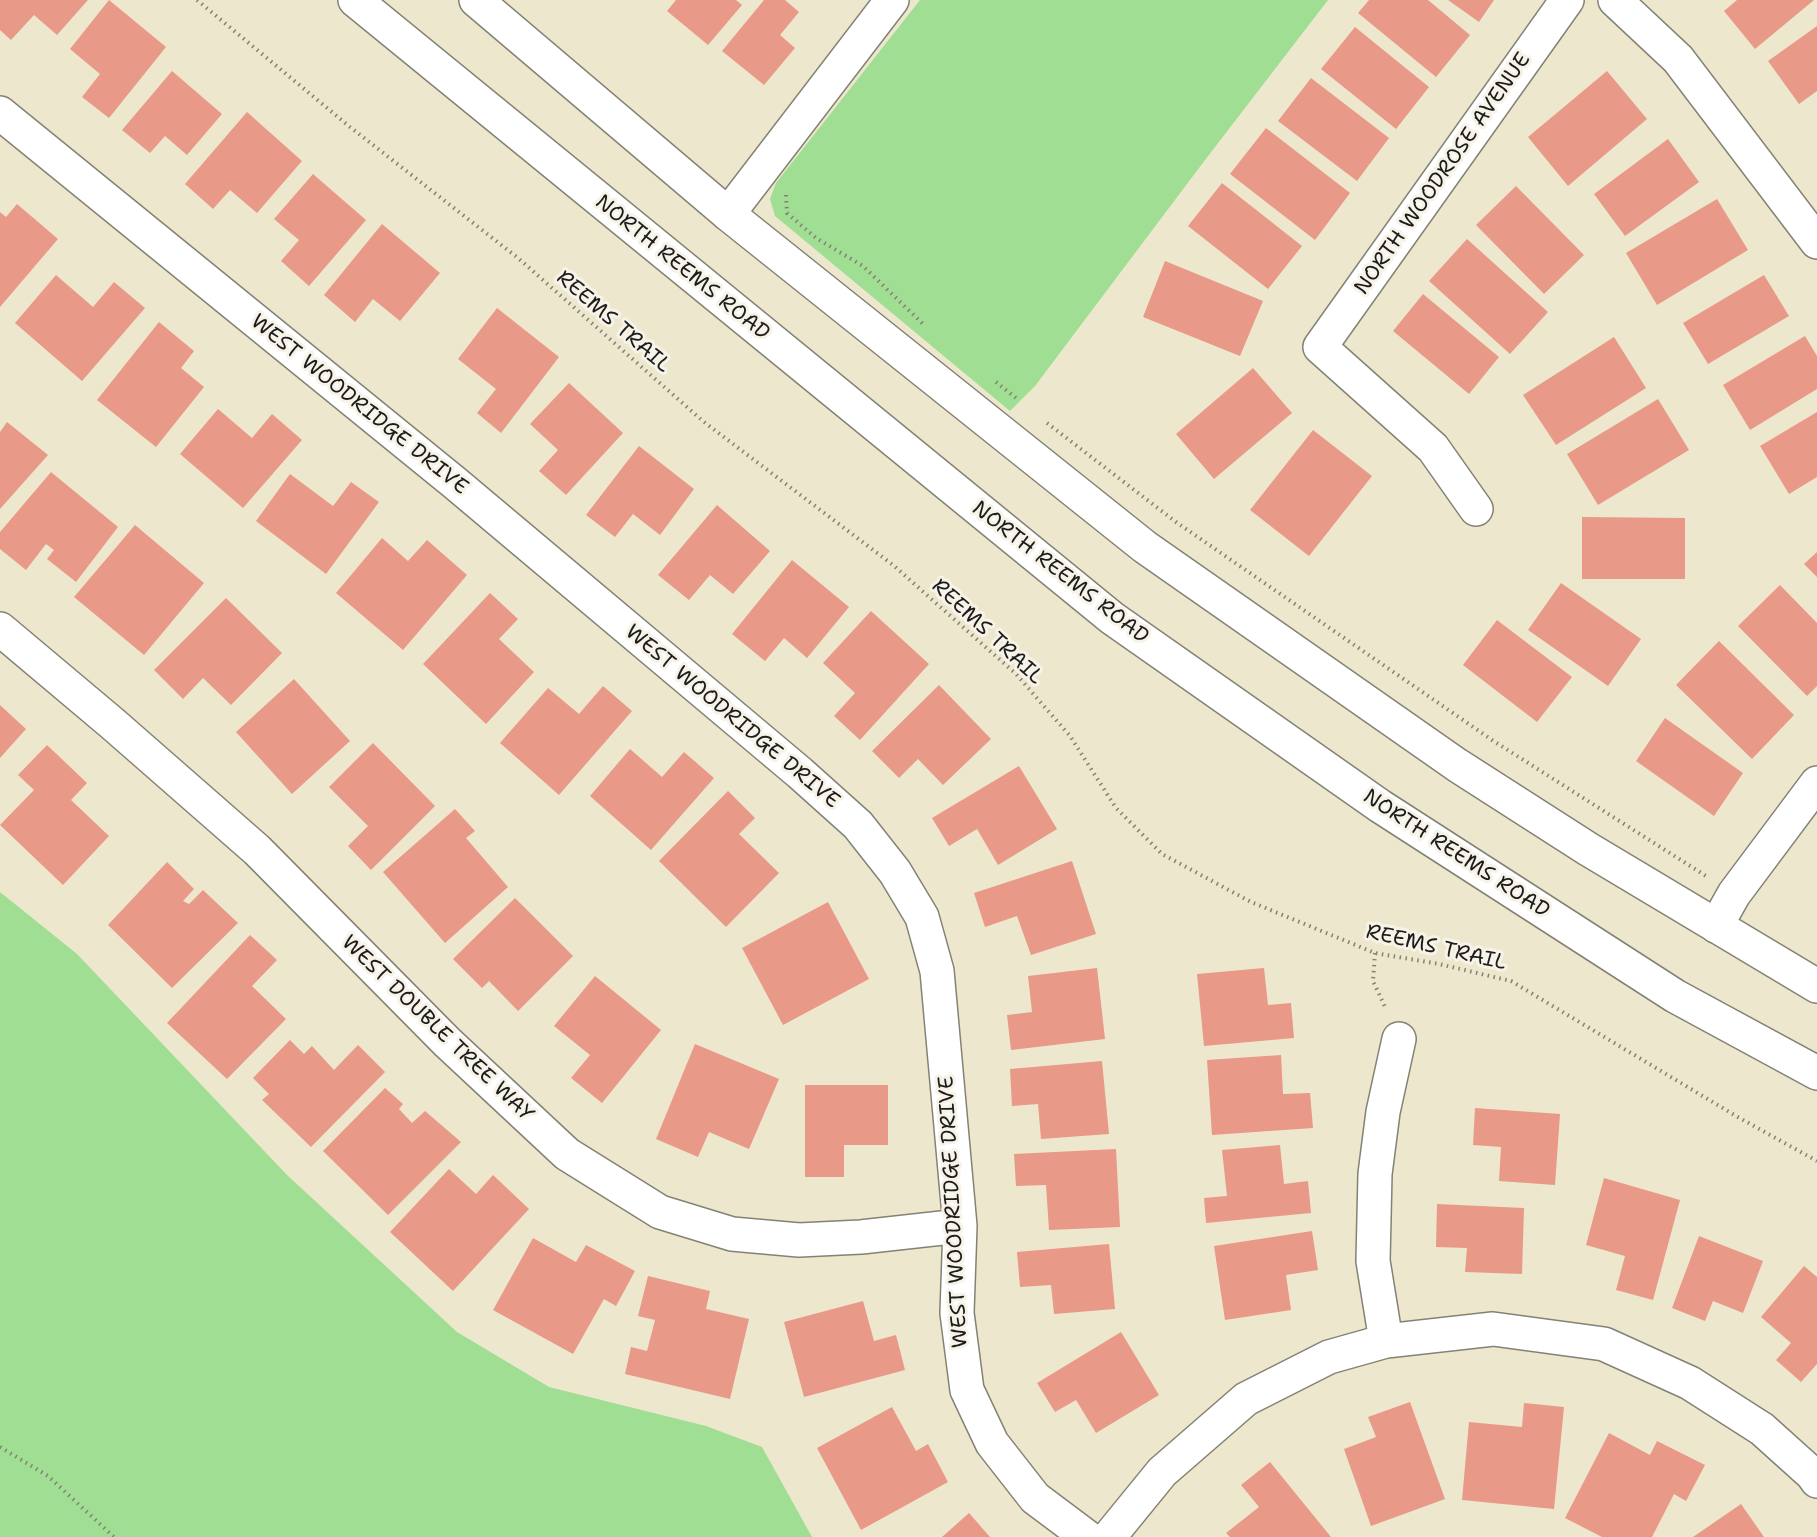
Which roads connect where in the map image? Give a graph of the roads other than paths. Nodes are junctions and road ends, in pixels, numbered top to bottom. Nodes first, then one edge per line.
1 (355, 0) edge
2 (477, 0) edge
3 (1567, 0) edge
4 (1615, 0) edge
5 (888, 2) edge
6 (0, 113) edge
7 (728, 214) junction
8 (1817, 242) edge
9 (1476, 509) dead end
10 (0, 629) edge
11 (1817, 783) edge
12 (1716, 926) junction
13 (1817, 986) edge
14 (1400, 1039) road end
15 (1817, 1073) edge
16 (960, 1226) junction
17 (1386, 1341) junction
18 (1817, 1481) edge
19 (1087, 1537) edge
20 (1109, 1537) edge

1 - 15 street, NORTH REEMS ROAD
2 - 7 street
3 - 9 street, NORTH WOODROSE AVENUE
4 - 8 street
5 - 7 street
6 - 16 street, WEST WOODRIDGE DRIVE
7 - 12 street
10 - 16 street, WEST DOUBLE TREE WAY
11 - 12 street
12 - 13 street
14 - 17 street
16 - 19 street, WEST WOODRIDGE DRIVE
17 - 18 street
17 - 20 street

